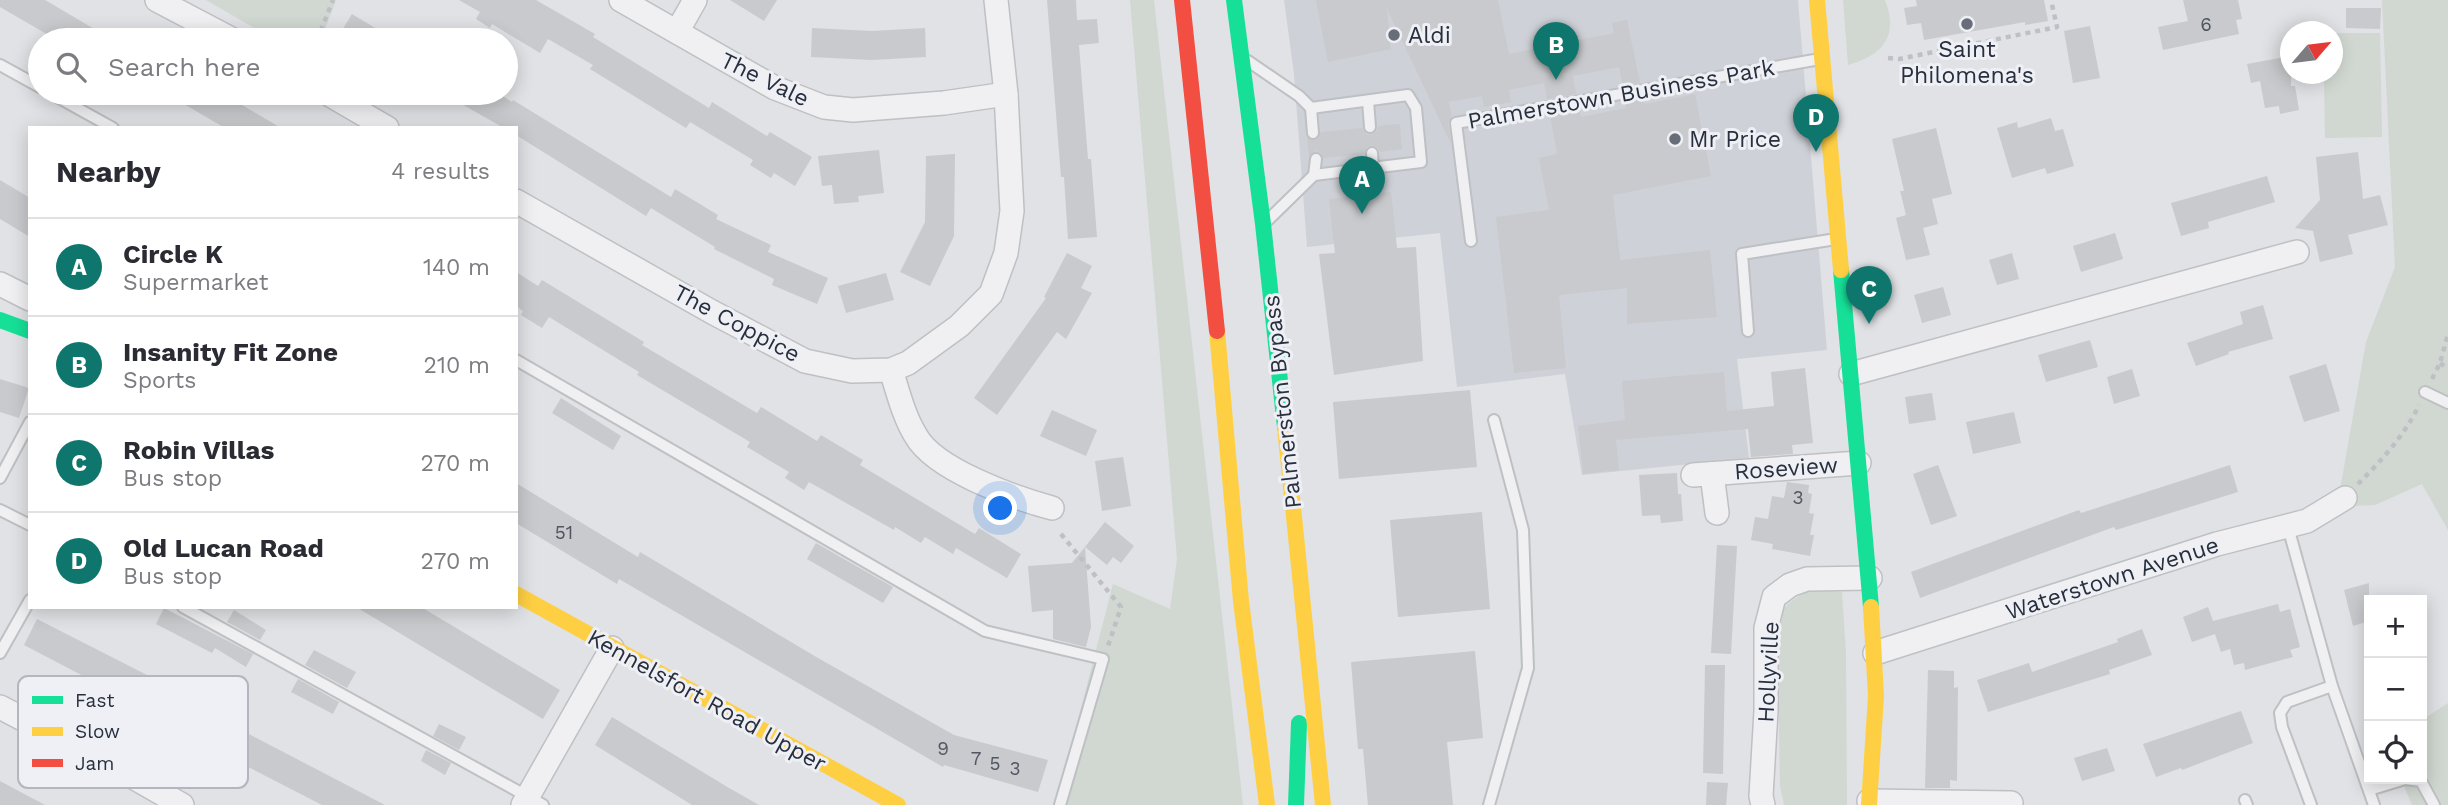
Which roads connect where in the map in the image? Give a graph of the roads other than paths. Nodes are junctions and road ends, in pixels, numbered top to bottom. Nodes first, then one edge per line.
1 (157, 0) edge
2 (621, 0) edge
3 (695, 0) edge
4 (996, 0) edge
5 (1182, 0) edge
6 (1234, 0) edge
7 (1816, 0) edge
8 (210, 28) edge
9 (677, 32) junction
10 (1240, 56) junction
11 (1822, 59) junction
12 (0, 65) edge
13 (28, 80) edge
14 (1006, 94) junction
15 (1368, 101) junction
16 (72, 105) edge
17 (348, 105) edge
18 (1311, 108) junction
19 (109, 126) edge
20 (384, 126) edge
21 (1370, 127) dead end
22 (1313, 133) dead end
23 (1372, 153) dead end
24 (1316, 159) dead end
25 (1373, 168) junction
26 (1314, 174) junction
27 (518, 202) edge
28 (1263, 224) junction
29 (1838, 238) junction
30 (1471, 241) dead end
31 (2297, 252) dead end
32 (0, 284) edge
33 (28, 298) edge
34 (0, 320) edge
35 (28, 330) edge
36 (1748, 331) dead end
37 (518, 361) edge
38 (891, 370) junction
39 (1851, 374) junction
40 (2426, 392) road end
41 (2448, 403) edge
42 (1494, 420) dead end
43 (28, 426) edge
44 (1859, 463) junction
45 (0, 478) edge
46 (2345, 498) road end
47 (1052, 508) dead end
48 (0, 510) edge
49 (1717, 513) dead end
50 (28, 524) edge
51 (2288, 527) junction
52 (1870, 578) junction
53 (518, 595) edge
54 (1303, 599) junction
55 (28, 604) edge
56 (187, 609) edge
57 (612, 648) junction
58 (0, 653) edge
59 (1875, 653) junction
60 (2332, 686) junction
61 (0, 707) edge
62 (18, 716) edge
63 (1264, 776) junction
64 (153, 788) edge
65 (2369, 790) junction
66 (531, 802) edge
67 (1869, 803) edge
68 (2011, 803) dead end
69 (182, 805) edge
70 (898, 805) edge
71 (1060, 805) edge
72 (1259, 805) edge
73 (1267, 805) edge
74 (1296, 805) edge
75 (1323, 805) edge
76 (1489, 805) edge
77 (1763, 805) edge
78 (2311, 805) edge
79 (2374, 805) edge
80 (2434, 805) edge

1 - 8 street
2 - 9 street, The Vale
3 - 9 street
4 - 14 street, The Coppice
5 - 63 main road
6 - 10 main road, Palmerston Bypass
7 - 11 main road
9 - 14 street, The Vale
10 - 18 lane
10 - 28 main road, Palmerston Bypass
11 - 29 main road
11 - 30 lane, Palmerstown Business Park
12 - 13 lane
14 - 38 street, The Coppice
15 - 18 lane
15 - 21 lane
15 - 25 lane
16 - 19 lane
17 - 20 street
18 - 22 lane
23 - 25 lane
24 - 26 lane
25 - 26 lane
26 - 28 lane
27 - 38 street, The Coppice
28 - 54 main road, Palmerston Bypass
29 - 36 lane
29 - 39 main road
31 - 39 street
32 - 33 street
34 - 35 main road
37 - 71 lane
38 - 47 street
39 - 44 main road
40 - 41 lane
42 - 76 lane
43 - 45 lane
44 - 49 street, Roseview
44 - 52 main road
46 - 51 street, Waterstown Avenue
48 - 50 lane
51 - 59 street, Waterstown Avenue
51 - 60 lane
52 - 59 main road
52 - 77 street, Hollyville
53 - 57 main road, Kennelsfort Road Upper
54 - 74 main road
54 - 75 main road, Palmerston Bypass
55 - 58 lane
56 - 66 lane
57 - 66 street
57 - 70 main road, Kennelsfort Road Upper
59 - 67 main road
60 - 65 lane
60 - 78 lane
61 - 62 street
63 - 72 main road
63 - 73 main road
64 - 69 street
65 - 79 lane
65 - 80 lane
67 - 68 street

